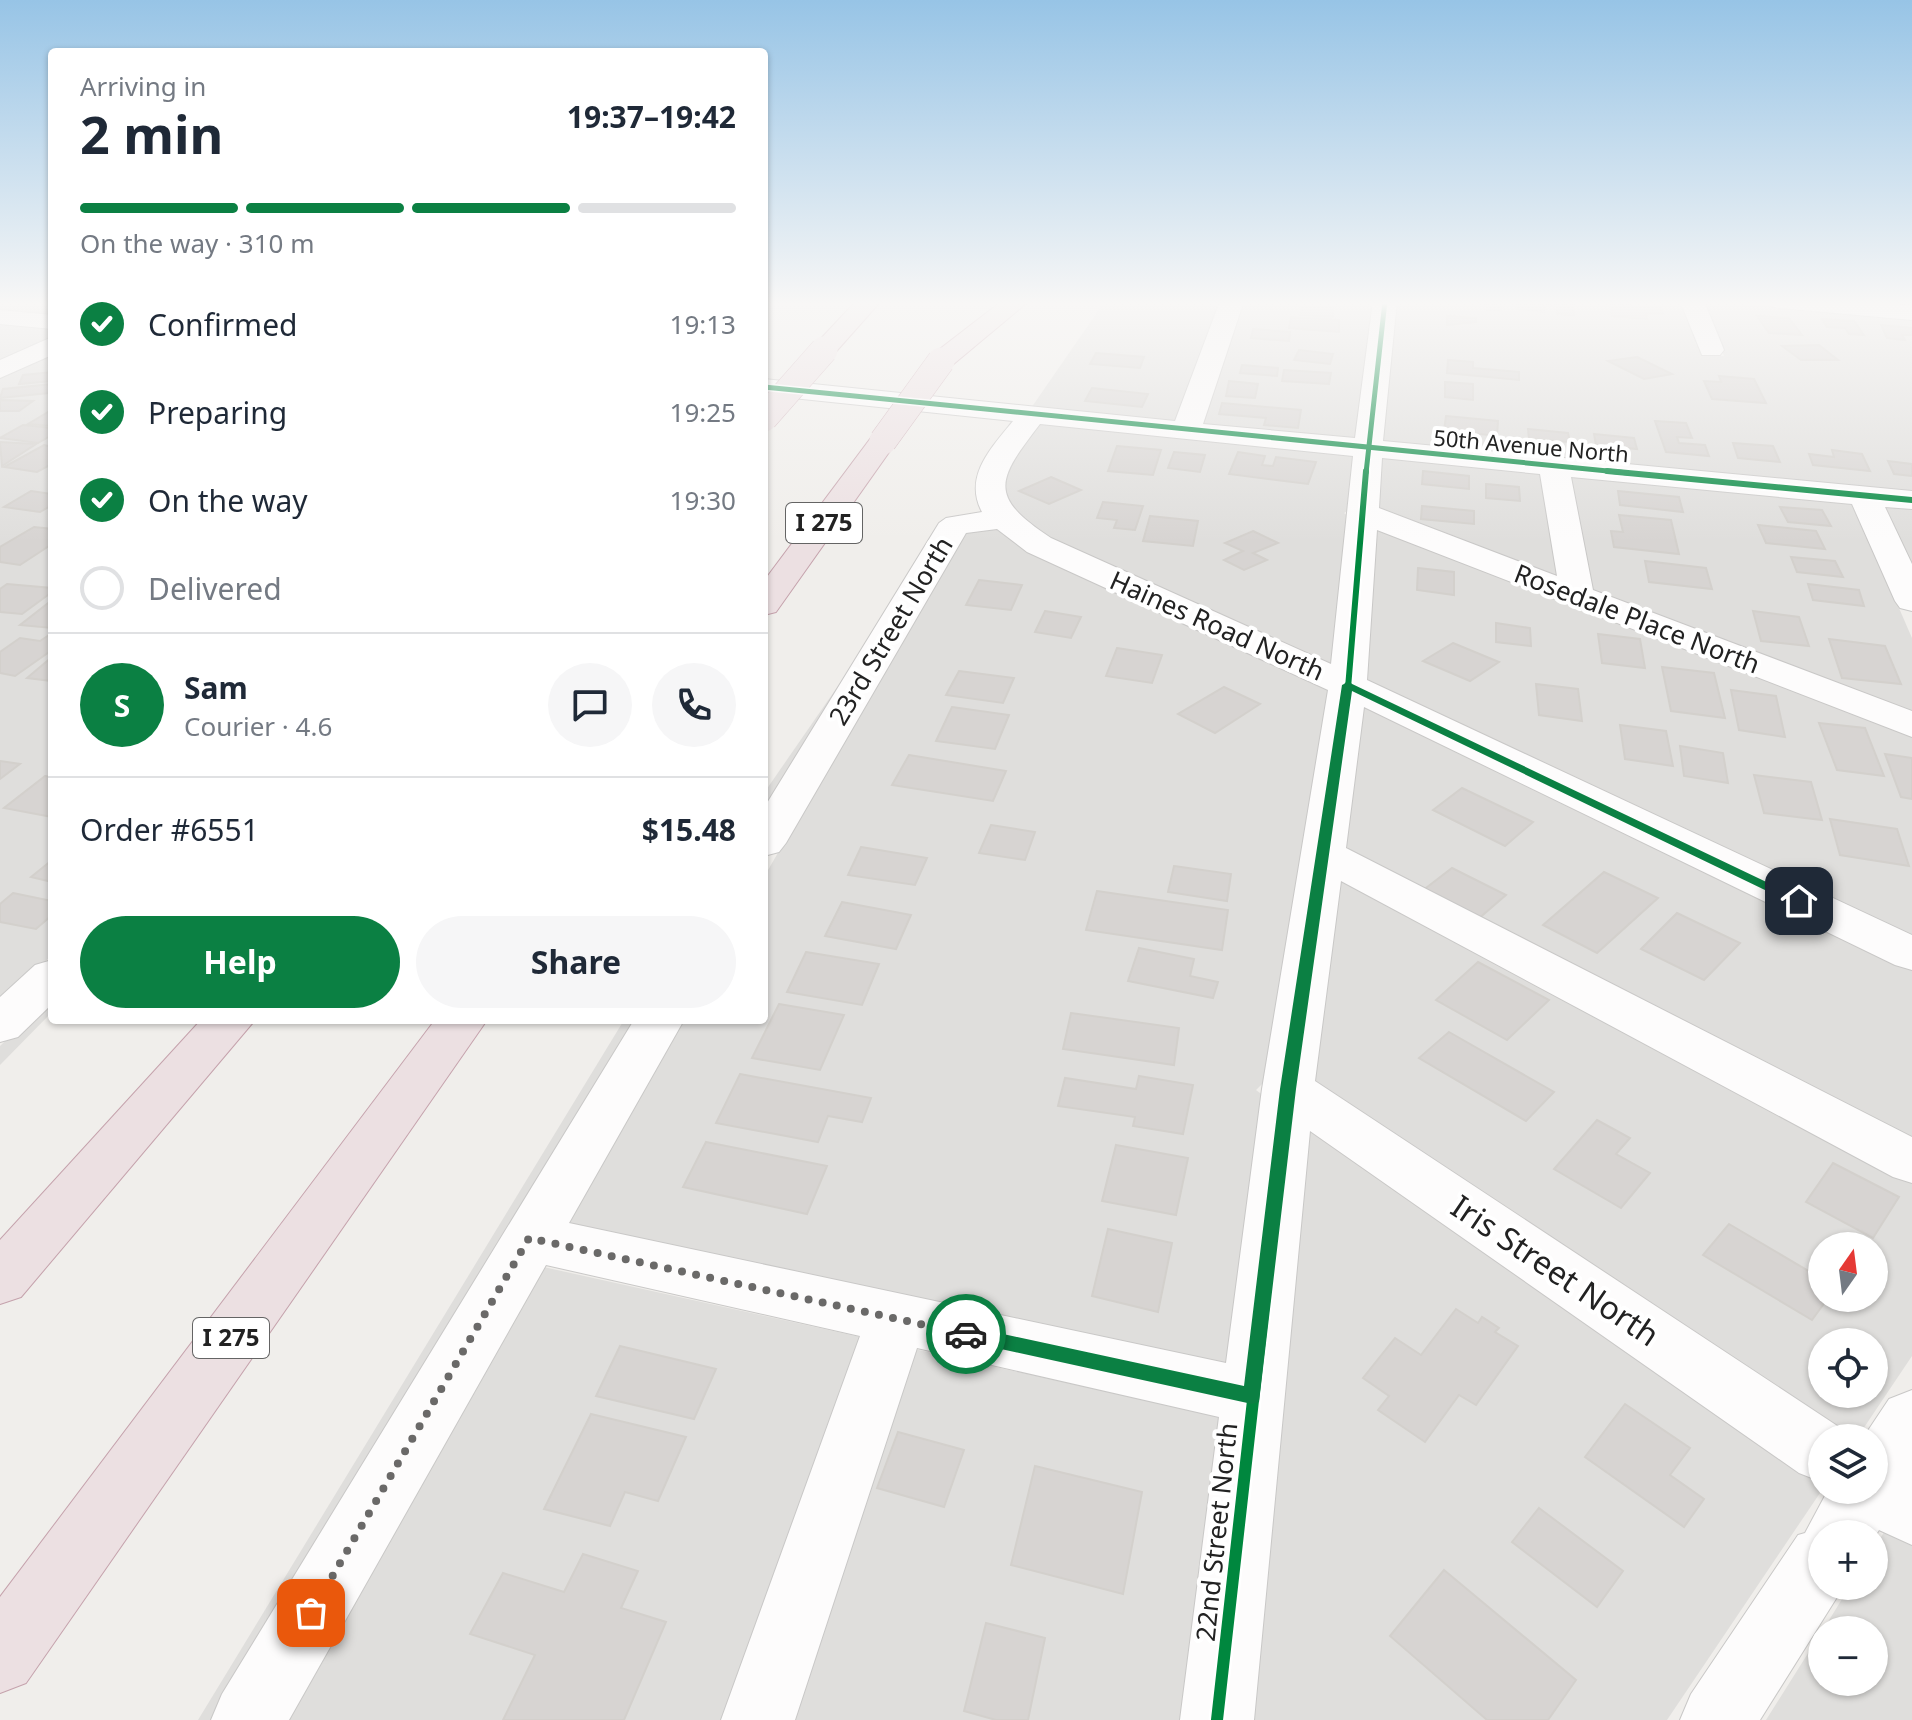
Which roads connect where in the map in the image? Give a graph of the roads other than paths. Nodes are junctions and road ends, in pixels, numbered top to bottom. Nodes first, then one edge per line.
1 (796, 381) edge
2 (926, 381) edge
3 (1204, 381) edge
4 (1376, 381) edge
5 (768, 387) edge
6 (914, 403) junction
7 (768, 413) edge
8 (1033, 414) junction
9 (1186, 431) junction
10 (1368, 449) junction
11 (1000, 456) junction
12 (1554, 466) junction
13 (1864, 495) junction
14 (1912, 500) edge
15 (1363, 513) junction
16 (1003, 519) junction
17 (1577, 596) junction
18 (768, 599) edge
19 (1912, 601) edge
20 (1348, 685) junction
21 (1912, 725) edge
22 (768, 836) edge
23 (1322, 853) junction
24 (1912, 954) edge
25 (48, 980) edge
26 (226, 1024) edge
27 (459, 1024) edge
28 (657, 1024) edge
29 (0, 1025) edge
30 (1288, 1089) junction
31 (1912, 1162) edge
32 (529, 1238) junction
33 (0, 1280) edge
34 (896, 1319) junction
35 (1252, 1396) junction
36 (1912, 1419) edge
37 (1808, 1442) edge
38 (1888, 1457) edge
39 (1888, 1497) edge
40 (1912, 1513) edge
41 (1808, 1580) edge
42 (0, 1657) edge
43 (248, 1720) edge
44 (758, 1720) edge
45 (1217, 1720) edge
46 (1717, 1720) edge

1 - 7 highway, bridge
2 - 18 highway, I 275, bridge
3 - 9 street
4 - 10 street, 22nd Street North
5 - 6 street, 50th Avenue North
6 - 8 street, 50th Avenue North
6 - 11 street
8 - 9 street, 50th Avenue North
8 - 11 street
9 - 10 street, 50th Avenue North
10 - 12 street, 50th Avenue North
10 - 15 street, 22nd Street North
11 - 16 street
12 - 13 street, 50th Avenue North
12 - 17 street
13 - 14 street, 50th Avenue North
13 - 19 street
15 - 17 street, Rosedale Place North
15 - 20 street, 22nd Street North
16 - 20 street, Haines Road North
16 - 22 street, 23rd Street North
17 - 21 street, Rosedale Place North
20 - 23 street, 22nd Street North
20 - 24 street, Haines Road North
23 - 30 street, 22nd Street North
23 - 31 street
25 - 29 street
26 - 33 highway
27 - 42 highway, I 275
28 - 32 street
30 - 35 street, 22nd Street North
30 - 37 street, Iris Street North
32 - 34 street
32 - 43 street
34 - 35 street
34 - 44 street
35 - 45 street, 22nd Street North
36 - 38 street
39 - 40 street
41 - 46 street

